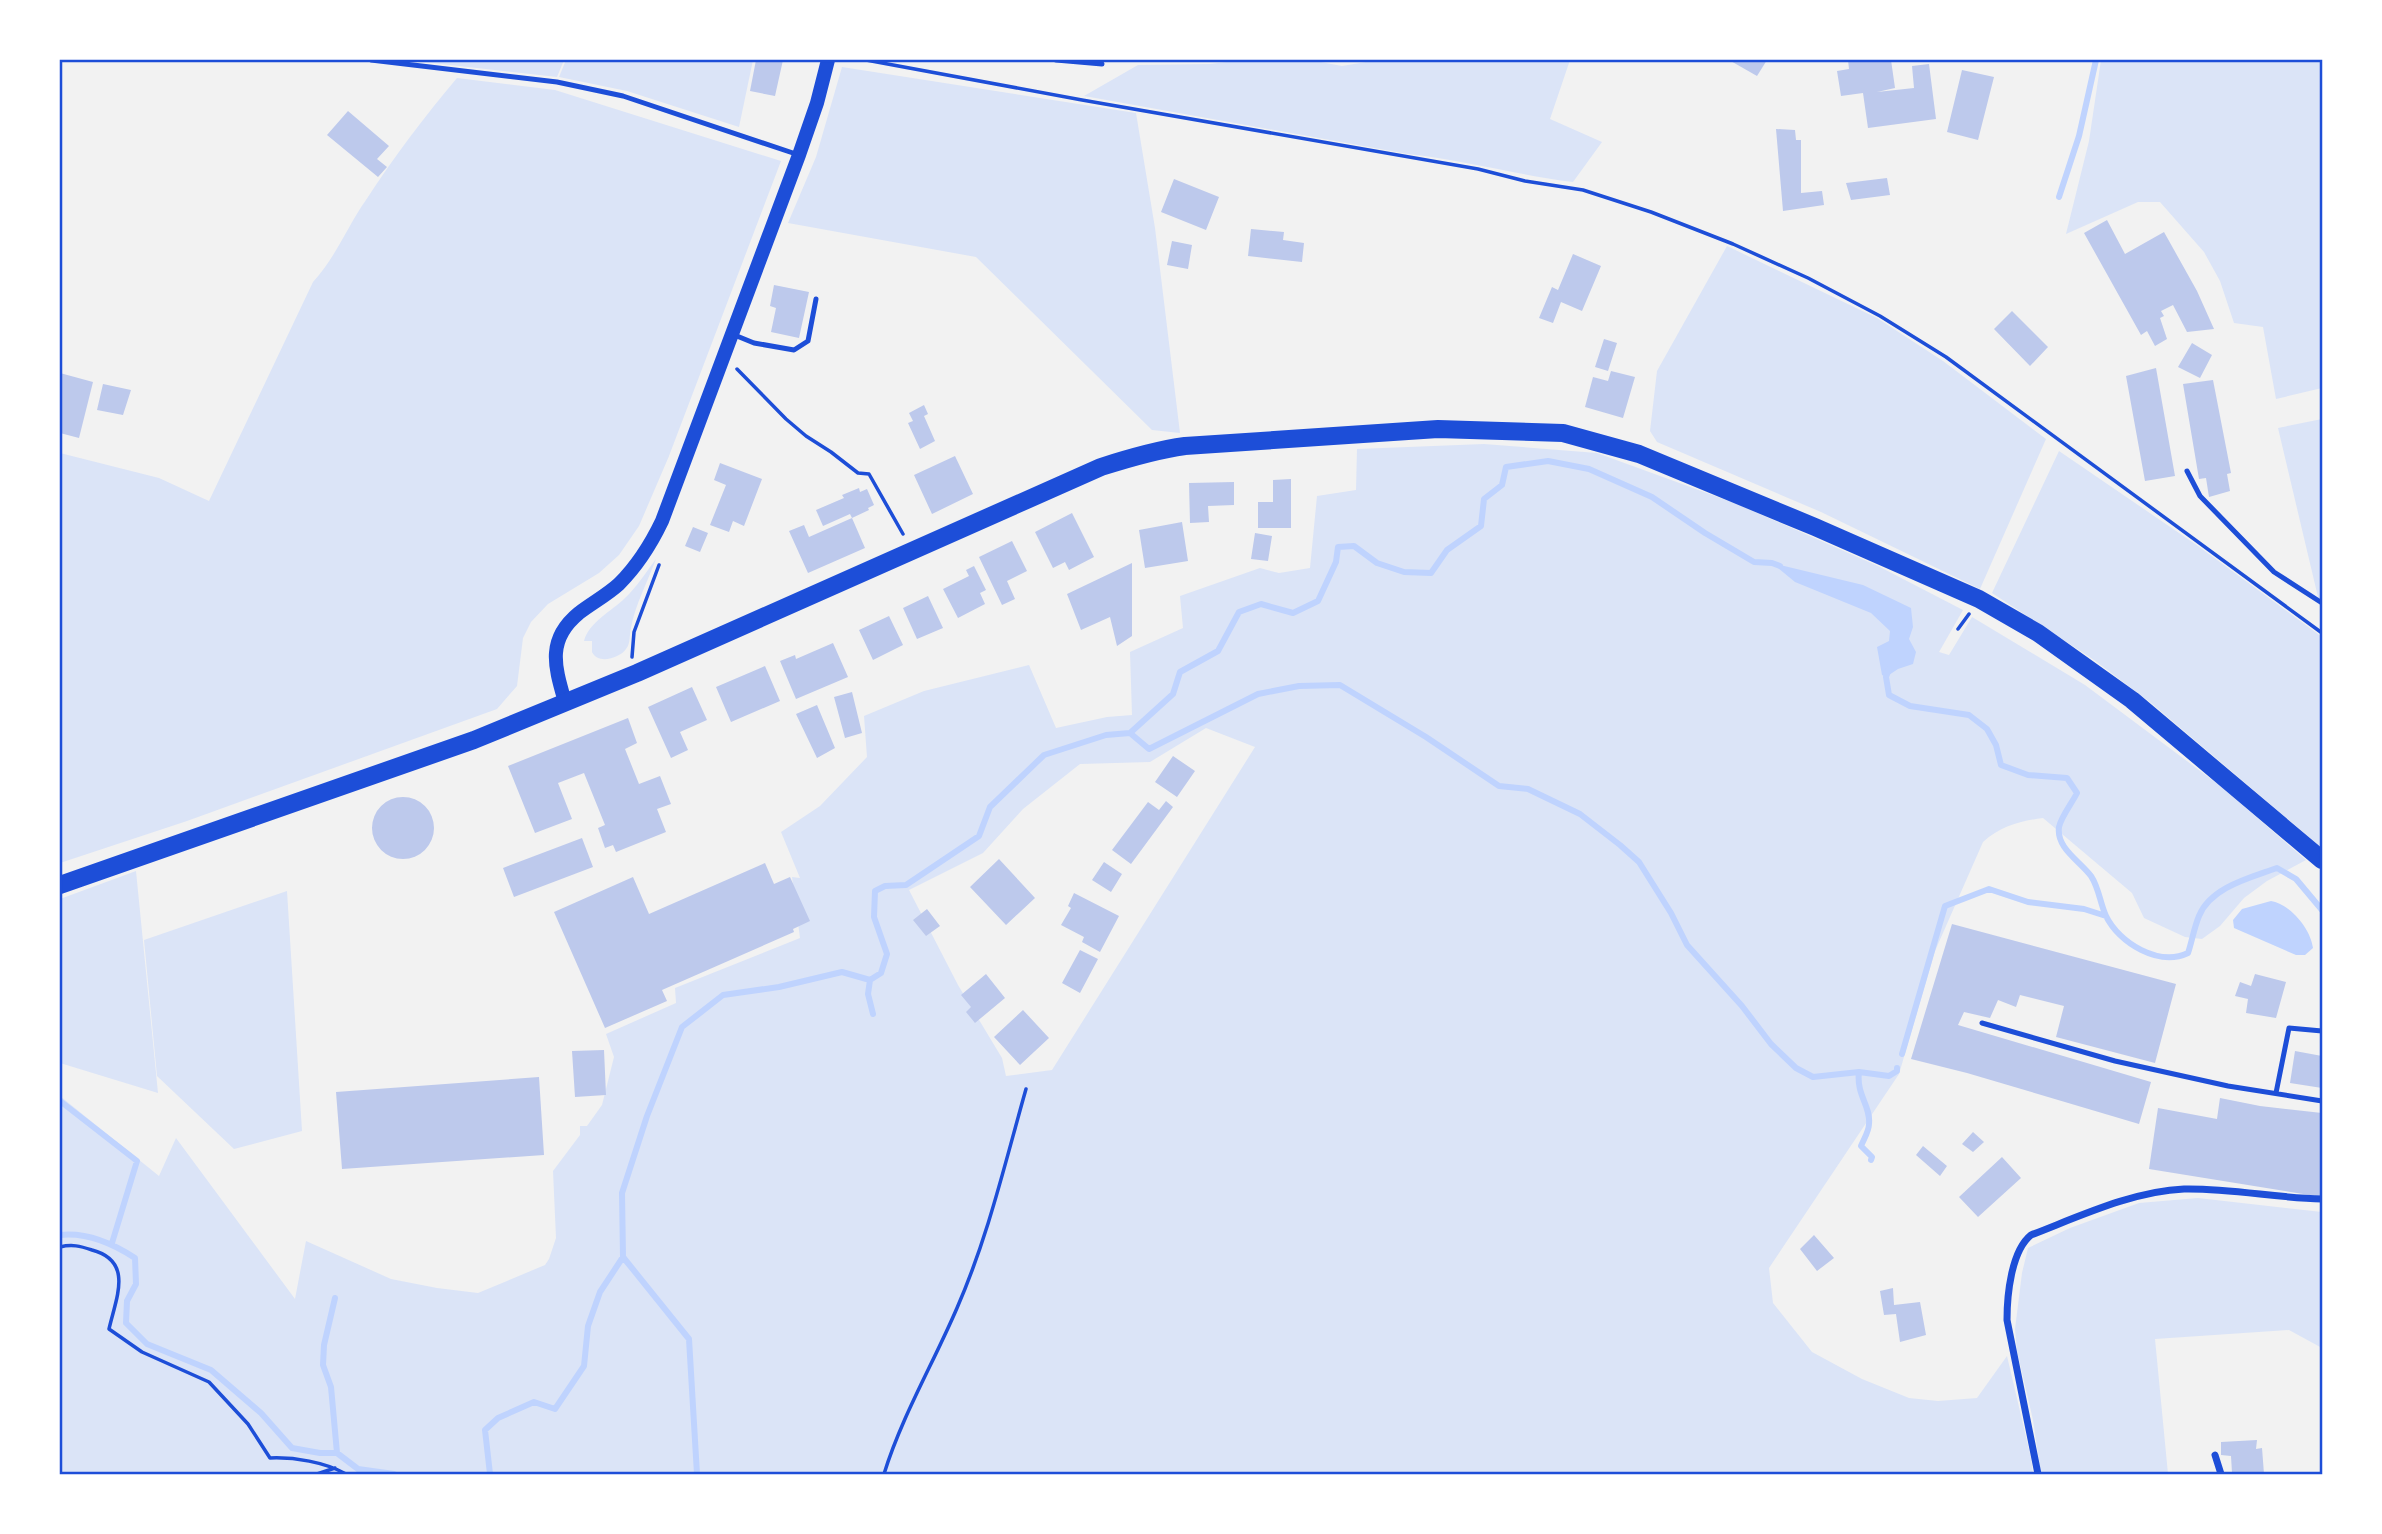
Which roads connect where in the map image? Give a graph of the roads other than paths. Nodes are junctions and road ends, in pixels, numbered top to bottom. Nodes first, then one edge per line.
1 (371, 60) edge
2 (828, 60) edge
3 (1056, 60) edge
4 (1102, 64) dead end
5 (799, 155) junction
6 (816, 299) dead end
7 (732, 334) junction
8 (2187, 471) dead end
9 (2322, 603) edge
10 (565, 702) junction
11 (2322, 860) edge
12 (60, 885) edge
13 (1982, 1023) dead end
14 (2322, 1031) edge
15 (2276, 1093) junction
16 (2322, 1101) edge
17 (2322, 1199) edge
18 (2215, 1455) dead end
19 (2038, 1475) edge
20 (2221, 1475) edge

1 - 5 lane
2 - 5 main road
3 - 4 lane
5 - 7 main road
6 - 7 lane
7 - 10 main road
8 - 9 lane
10 - 11 main road
10 - 12 main road
13 - 15 lane
14 - 15 lane
15 - 16 lane
17 - 19 street
18 - 20 street

